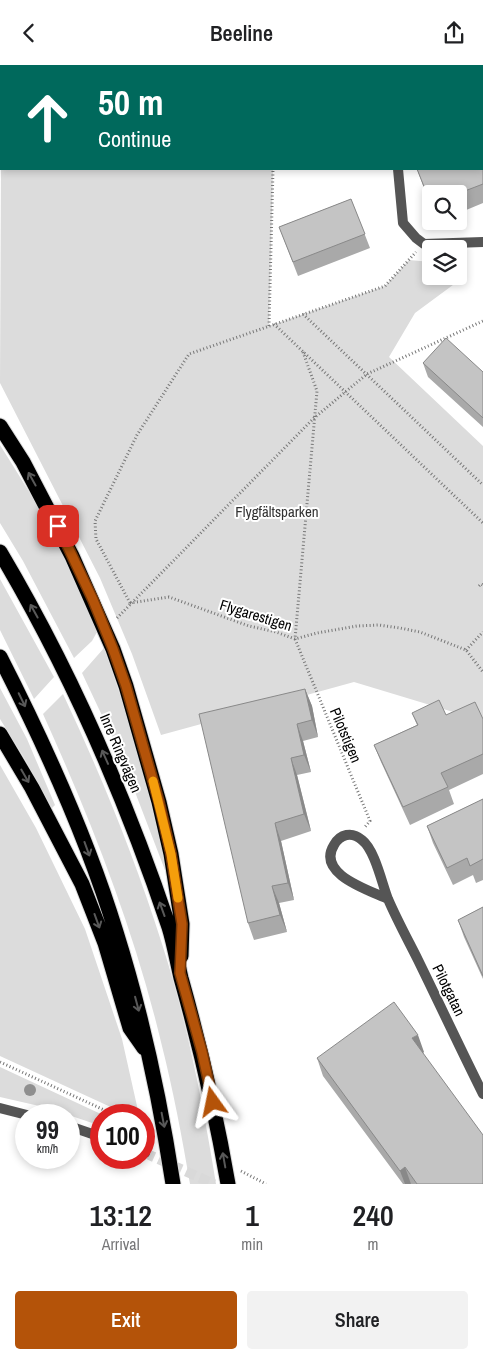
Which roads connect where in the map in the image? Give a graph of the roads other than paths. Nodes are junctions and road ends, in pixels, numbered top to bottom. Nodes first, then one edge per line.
1 (398, 170) edge
2 (483, 242) edge
3 (0, 427) edge
4 (0, 552) edge
5 (0, 657) edge
6 (0, 734) edge
7 (388, 899) junction
8 (180, 973) junction
9 (149, 1055) junction
10 (483, 1094) edge
11 (0, 1108) edge
12 (15, 1112) edge
13 (173, 1184) edge
14 (228, 1184) edge

1 - 2 street
8 -> 3 highway
8 -> 4 highway, Inre Ringvägen
5 -> 9 highway
6 -> 9 highway
7 - 7 street, Pilotgatan
7 - 10 street, Pilotgatan
14 -> 8 highway, Inre Ringvägen
9 -> 13 highway
11 - 12 street

